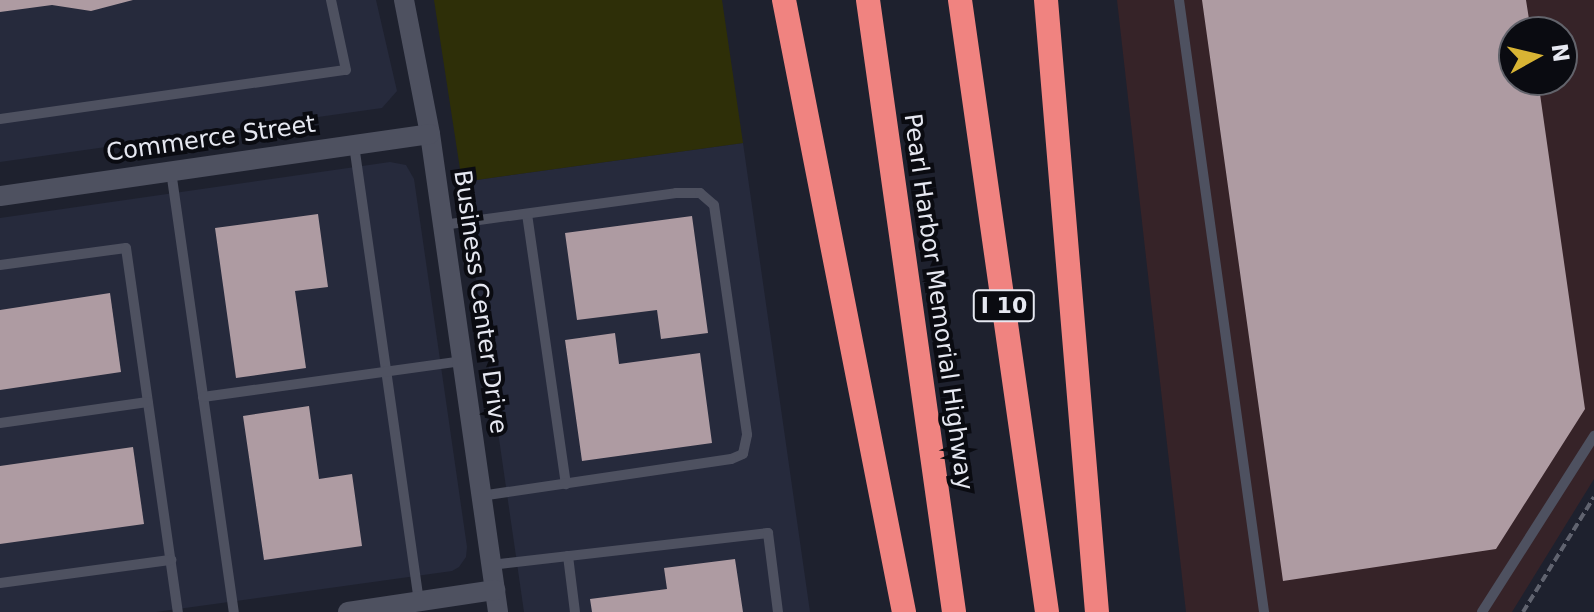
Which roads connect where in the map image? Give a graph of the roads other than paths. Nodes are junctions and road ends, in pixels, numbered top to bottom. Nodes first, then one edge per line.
1 (331, 0) edge
2 (404, 0) edge
3 (784, 0) edge
4 (868, 0) edge
5 (960, 0) edge
6 (1046, 0) edge
7 (1179, 0) edge
8 (0, 119) edge
9 (430, 134) junction
10 (354, 145) junction
11 (171, 171) junction
12 (0, 196) edge
13 (527, 214) junction
14 (443, 225) junction
15 (0, 265) edge
16 (462, 361) junction
17 (386, 372) junction
18 (203, 397) junction
19 (148, 402) junction
20 (0, 423) edge
21 (1594, 436) edge
22 (566, 484) junction
23 (481, 496) junction
24 (568, 556) junction
25 (171, 560) junction
26 (491, 565) junction
27 (0, 583) edge
28 (495, 590) junction
29 (419, 601) junction
30 (178, 612) edge
31 (234, 612) edge
32 (348, 612) edge
33 (498, 612) edge
34 (575, 612) edge
35 (778, 612) edge
36 (904, 612) edge
37 (954, 612) edge
38 (1047, 612) edge
39 (1097, 612) edge
40 (1264, 612) edge
41 (1482, 612) edge

1 - 8 lane
2 - 9 street, Business Center Drive
3 - 36 highway
4 - 37 highway, Pearl Harbor Memorial Highway
5 - 38 highway, I 10
6 - 39 highway
7 - 40 lane
9 - 10 street, Commerce Street
9 - 14 street, Business Center Drive
10 - 11 street, Commerce Street
10 - 17 lane
11 - 12 street, Commerce Street
11 - 18 lane
13 - 14 lane
13 - 22 lane
13 - 22 lane
14 - 16 street, Business Center Drive
15 - 19 lane
16 - 17 lane
16 - 23 street, Business Center Drive
17 - 18 lane
17 - 29 lane
18 - 31 lane
19 - 20 lane
19 - 25 lane
21 - 41 lane
22 - 23 lane
23 - 26 street, Business Center Drive
24 - 26 lane
24 - 34 lane
24 - 35 lane
25 - 27 lane
25 - 30 lane
26 - 28 street, Business Center Drive
28 - 29 street
28 - 33 street, Business Center Drive
29 - 32 street

